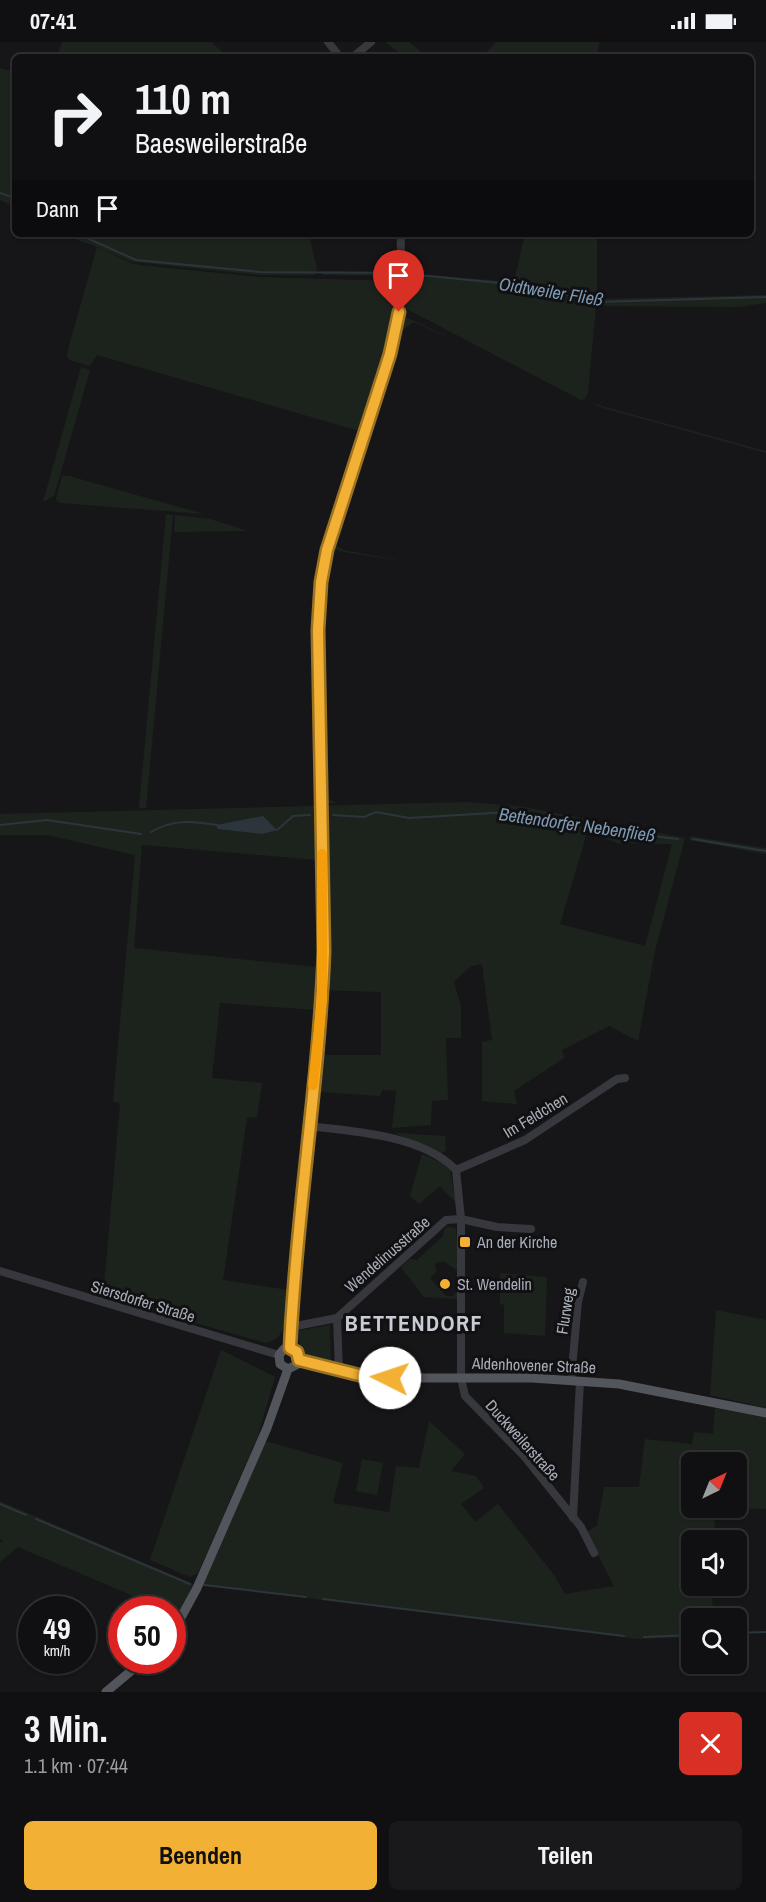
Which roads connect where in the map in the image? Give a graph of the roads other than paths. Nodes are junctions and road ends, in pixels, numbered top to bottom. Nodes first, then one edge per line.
1 (328, 42) edge
2 (371, 42) edge
3 (338, 54) edge
4 (357, 54) edge
5 (401, 237) edge
6 (625, 1078) dead end
7 (308, 1126) junction
8 (456, 1170) junction
9 (461, 1219) junction
10 (531, 1229) dead end
11 (0, 1271) edge
12 (584, 1282) dead end
13 (337, 1318) junction
14 (291, 1327) junction
15 (290, 1348) junction
16 (279, 1355) junction
17 (299, 1360) junction
18 (288, 1369) junction
19 (339, 1371) junction
20 (461, 1378) junction
21 (575, 1381) junction
22 (766, 1413) edge
23 (573, 1518) junction
24 (594, 1554) dead end
25 (186, 1609) edge
26 (127, 1674) edge
27 (106, 1692) edge

1 - 3 street
2 - 4 street
5 - 7 street
6 - 8 street, Im Feldchen
7 - 8 street
7 - 14 street
8 - 9 street
9 - 10 street
9 - 13 street, Wendelinusstraße
9 - 20 street
11 - 16 street, Siersdorfer Straße
12 - 21 street, Flurweg
13 - 14 street
13 - 19 street
14 - 15 street
15 - 16 main road
15 - 17 main road
16 - 18 main road
17 - 18 main road
17 - 19 main road, Aldenhovener Straße
18 - 25 main road
19 - 20 main road, Aldenhovener Straße
20 - 21 main road, Aldenhovener Straße
20 - 23 street, Duckweilerstraße
21 - 22 main road, Aldenhovener Straße
21 - 23 street, Duckweilerstraße
23 - 24 street, Duckweilerstraße
26 - 27 main road

